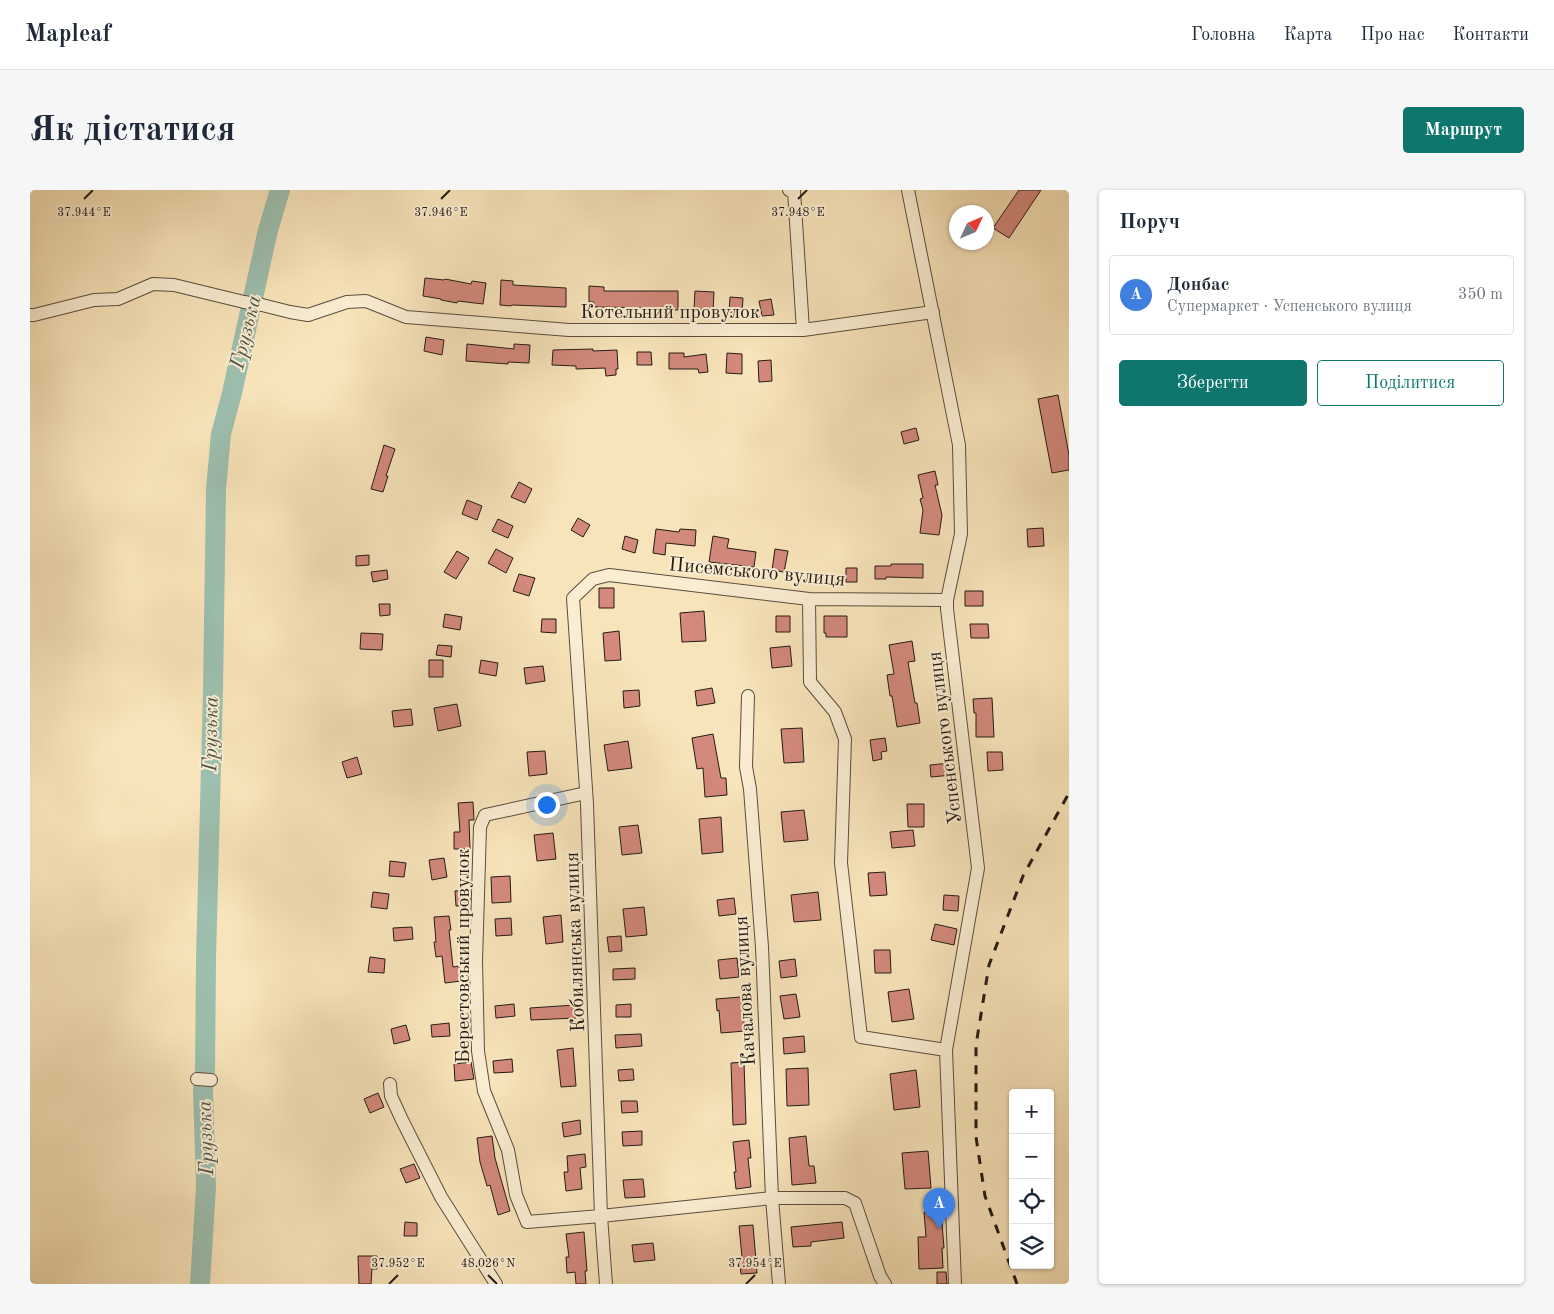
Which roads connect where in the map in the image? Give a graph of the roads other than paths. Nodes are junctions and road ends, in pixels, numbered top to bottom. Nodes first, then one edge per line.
1 (789, 190) edge
2 (908, 190) edge
3 (933, 312) junction
4 (30, 314) edge
5 (803, 330) junction
6 (573, 598) joint
7 (809, 599) junction
8 (947, 600) junction
9 (748, 696) dead end
10 (586, 793) junction
11 (946, 1050) junction
12 (197, 1079) dead end
13 (211, 1080) dead end
14 (390, 1084) dead end
15 (772, 1198) junction
16 (602, 1216) junction
17 (496, 1284) edge
18 (606, 1284) edge
19 (779, 1284) edge
20 (885, 1284) edge
21 (955, 1284) edge

1 - 5 street
2 - 3 street, Успенського вулиця
3 - 5 street, Котельний провулок
3 - 8 street, Успенського вулиця
4 - 5 street, Котельний провулок
6 - 7 street, Писемського вулиця
6 - 10 street, Кобилянська вулиця
7 - 8 street, Писемського вулиця
7 - 11 street
8 - 11 street, Успенського вулиця
9 - 15 street, Качалова вулиця
10 - 16 street, Кобилянська вулиця
10 - 16 street, Берестовський провулок
11 - 21 street, Успенського вулиця
12 - 13 street
14 - 17 street
15 - 16 street
15 - 19 street, Качалова вулиця
15 - 20 street
16 - 18 street, Кобилянська вулиця

